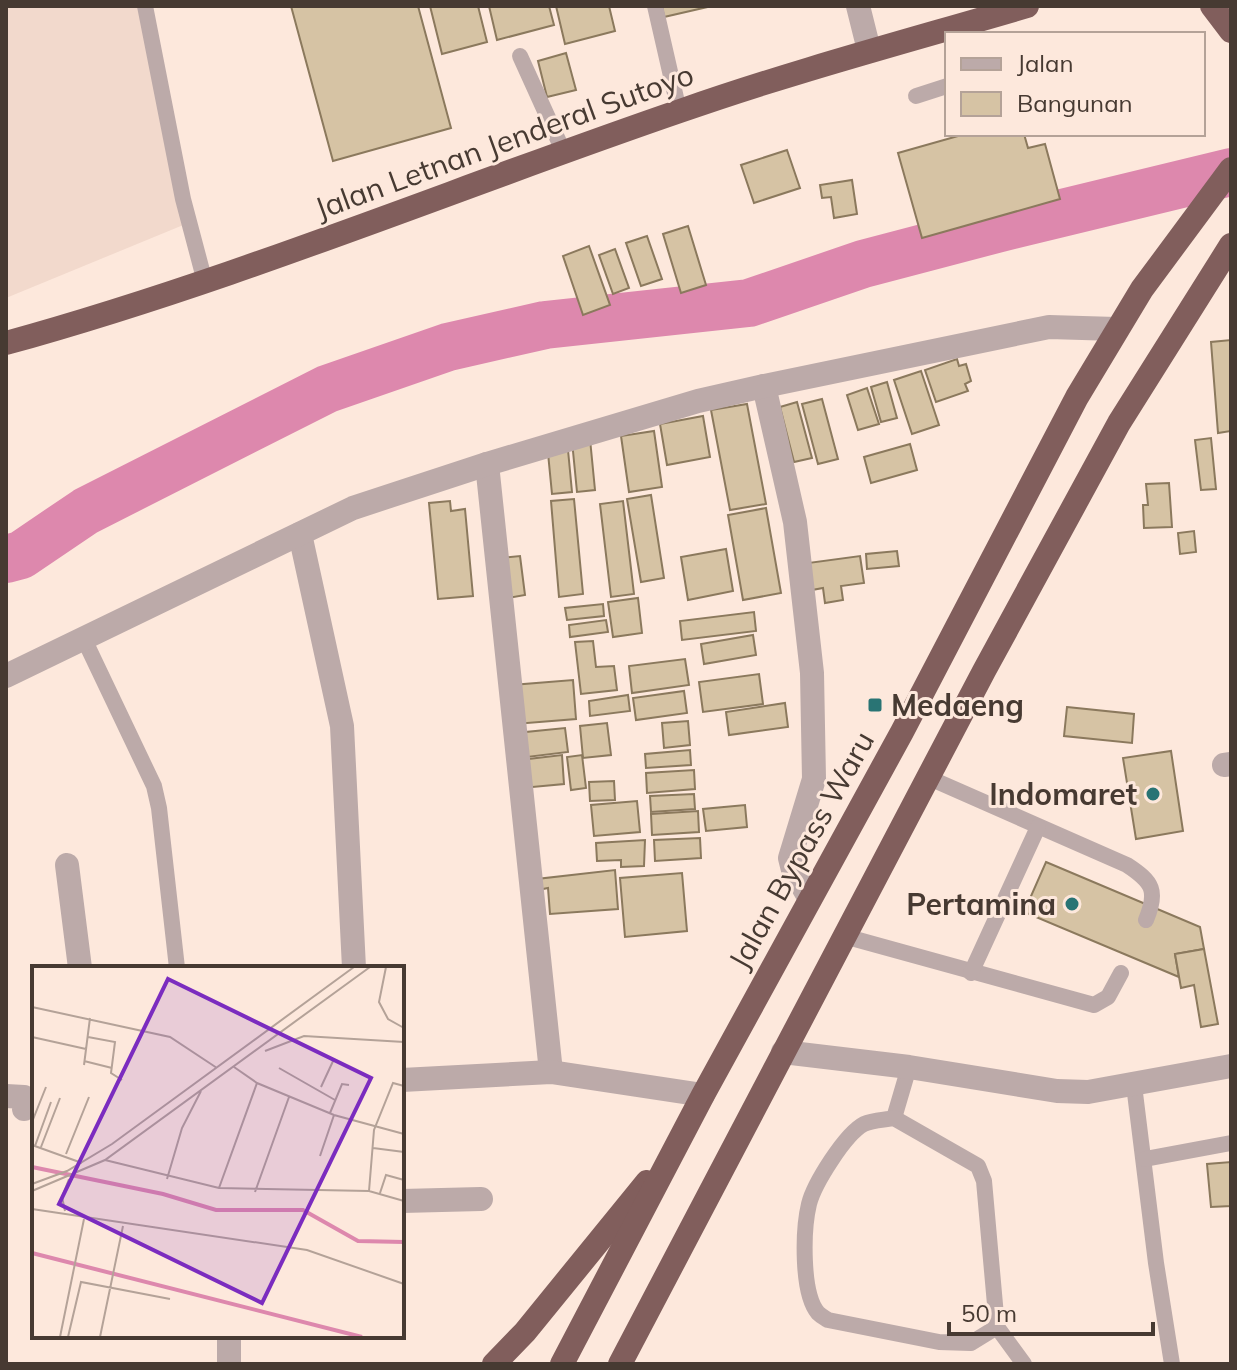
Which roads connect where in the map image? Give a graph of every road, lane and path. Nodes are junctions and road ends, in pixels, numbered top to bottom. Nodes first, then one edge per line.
1 (145, 6) edge
2 (655, 6) edge
3 (858, 6) edge
4 (1027, 6) edge
5 (1212, 6) edge
6 (976, 27) edge
7 (1231, 31) edge
8 (953, 32) edge
9 (945, 34) edge
10 (869, 50) junction
11 (520, 56) dead end
12 (945, 87) edge
13 (916, 96) dead end
14 (679, 111) junction
15 (564, 153) junction
16 (1231, 169) edge
17 (1227, 257) edge
18 (205, 282) junction
19 (1116, 329) junction
20 (6, 343) edge
21 (764, 386) junction
22 (487, 464) junction
23 (300, 534) junction
24 (84, 639) junction
25 (6, 676) edge
26 (927, 777) junction
27 (1038, 827) junction
28 (67, 865) dead end
29 (810, 899) junction
30 (1146, 920) dead end
31 (844, 936) junction
32 (80, 966) edge
33 (177, 966) edge
34 (354, 966) edge
35 (971, 973) junction
36 (1121, 973) dead end
37 (783, 1052) junction
38 (1231, 1066) edge
39 (909, 1067) junction
40 (551, 1072) junction
41 (404, 1080) edge
42 (1134, 1085) junction
43 (703, 1095) junction
44 (894, 1118) junction
45 (1231, 1143) edge
46 (676, 1149) junction
47 (1145, 1159) junction
48 (481, 1199) dead end
49 (404, 1201) edge
50 (997, 1327) junction
51 (229, 1338) edge
52 (229, 1364) edge
53 (494, 1364) edge
54 (562, 1364) edge
55 (620, 1364) edge
56 (1024, 1364) edge
57 (1172, 1364) edge

1 - 18 lane
2 - 14 lane
3 - 10 street
4 - 6 highway, Jalan Letnan Jenderal Sutoyo
5 - 7 highway
6 - 8 highway, Jalan Letnan Jenderal Sutoyo
9 - 10 highway, Jalan Letnan Jenderal Sutoyo
10 - 14 highway, Jalan Letnan Jenderal Sutoyo
11 - 15 lane
12 - 13 lane
14 - 15 highway, Jalan Letnan Jenderal Sutoyo
15 - 18 highway, Jalan Letnan Jenderal Sutoyo
16 - 19 highway, Jalan Bypass Waru
17 - 26 highway
18 - 20 highway, Jalan Letnan Jenderal Sutoyo
19 - 21 street
19 - 29 highway, Jalan Bypass Waru
21 - 22 street
21 - 29 street
22 - 23 street
22 - 40 street
23 - 24 street
23 - 34 street
24 - 25 street
24 - 33 lane
26 - 27 lane
26 - 31 highway
27 - 30 lane
27 - 35 lane
28 - 32 street
29 - 43 highway, Jalan Bypass Waru
31 - 35 lane
31 - 37 highway
35 - 36 lane
37 - 39 street
37 - 55 highway
38 - 42 street
39 - 42 street
39 - 44 lane
40 - 41 street
40 - 43 street
42 - 47 lane
43 - 46 highway, Jalan Bypass Waru
44 - 50 lane
44 - 50 lane
45 - 47 lane
46 - 53 highway
46 - 54 highway, Jalan Bypass Waru
47 - 57 lane
48 - 49 street
50 - 56 lane
51 - 52 street

